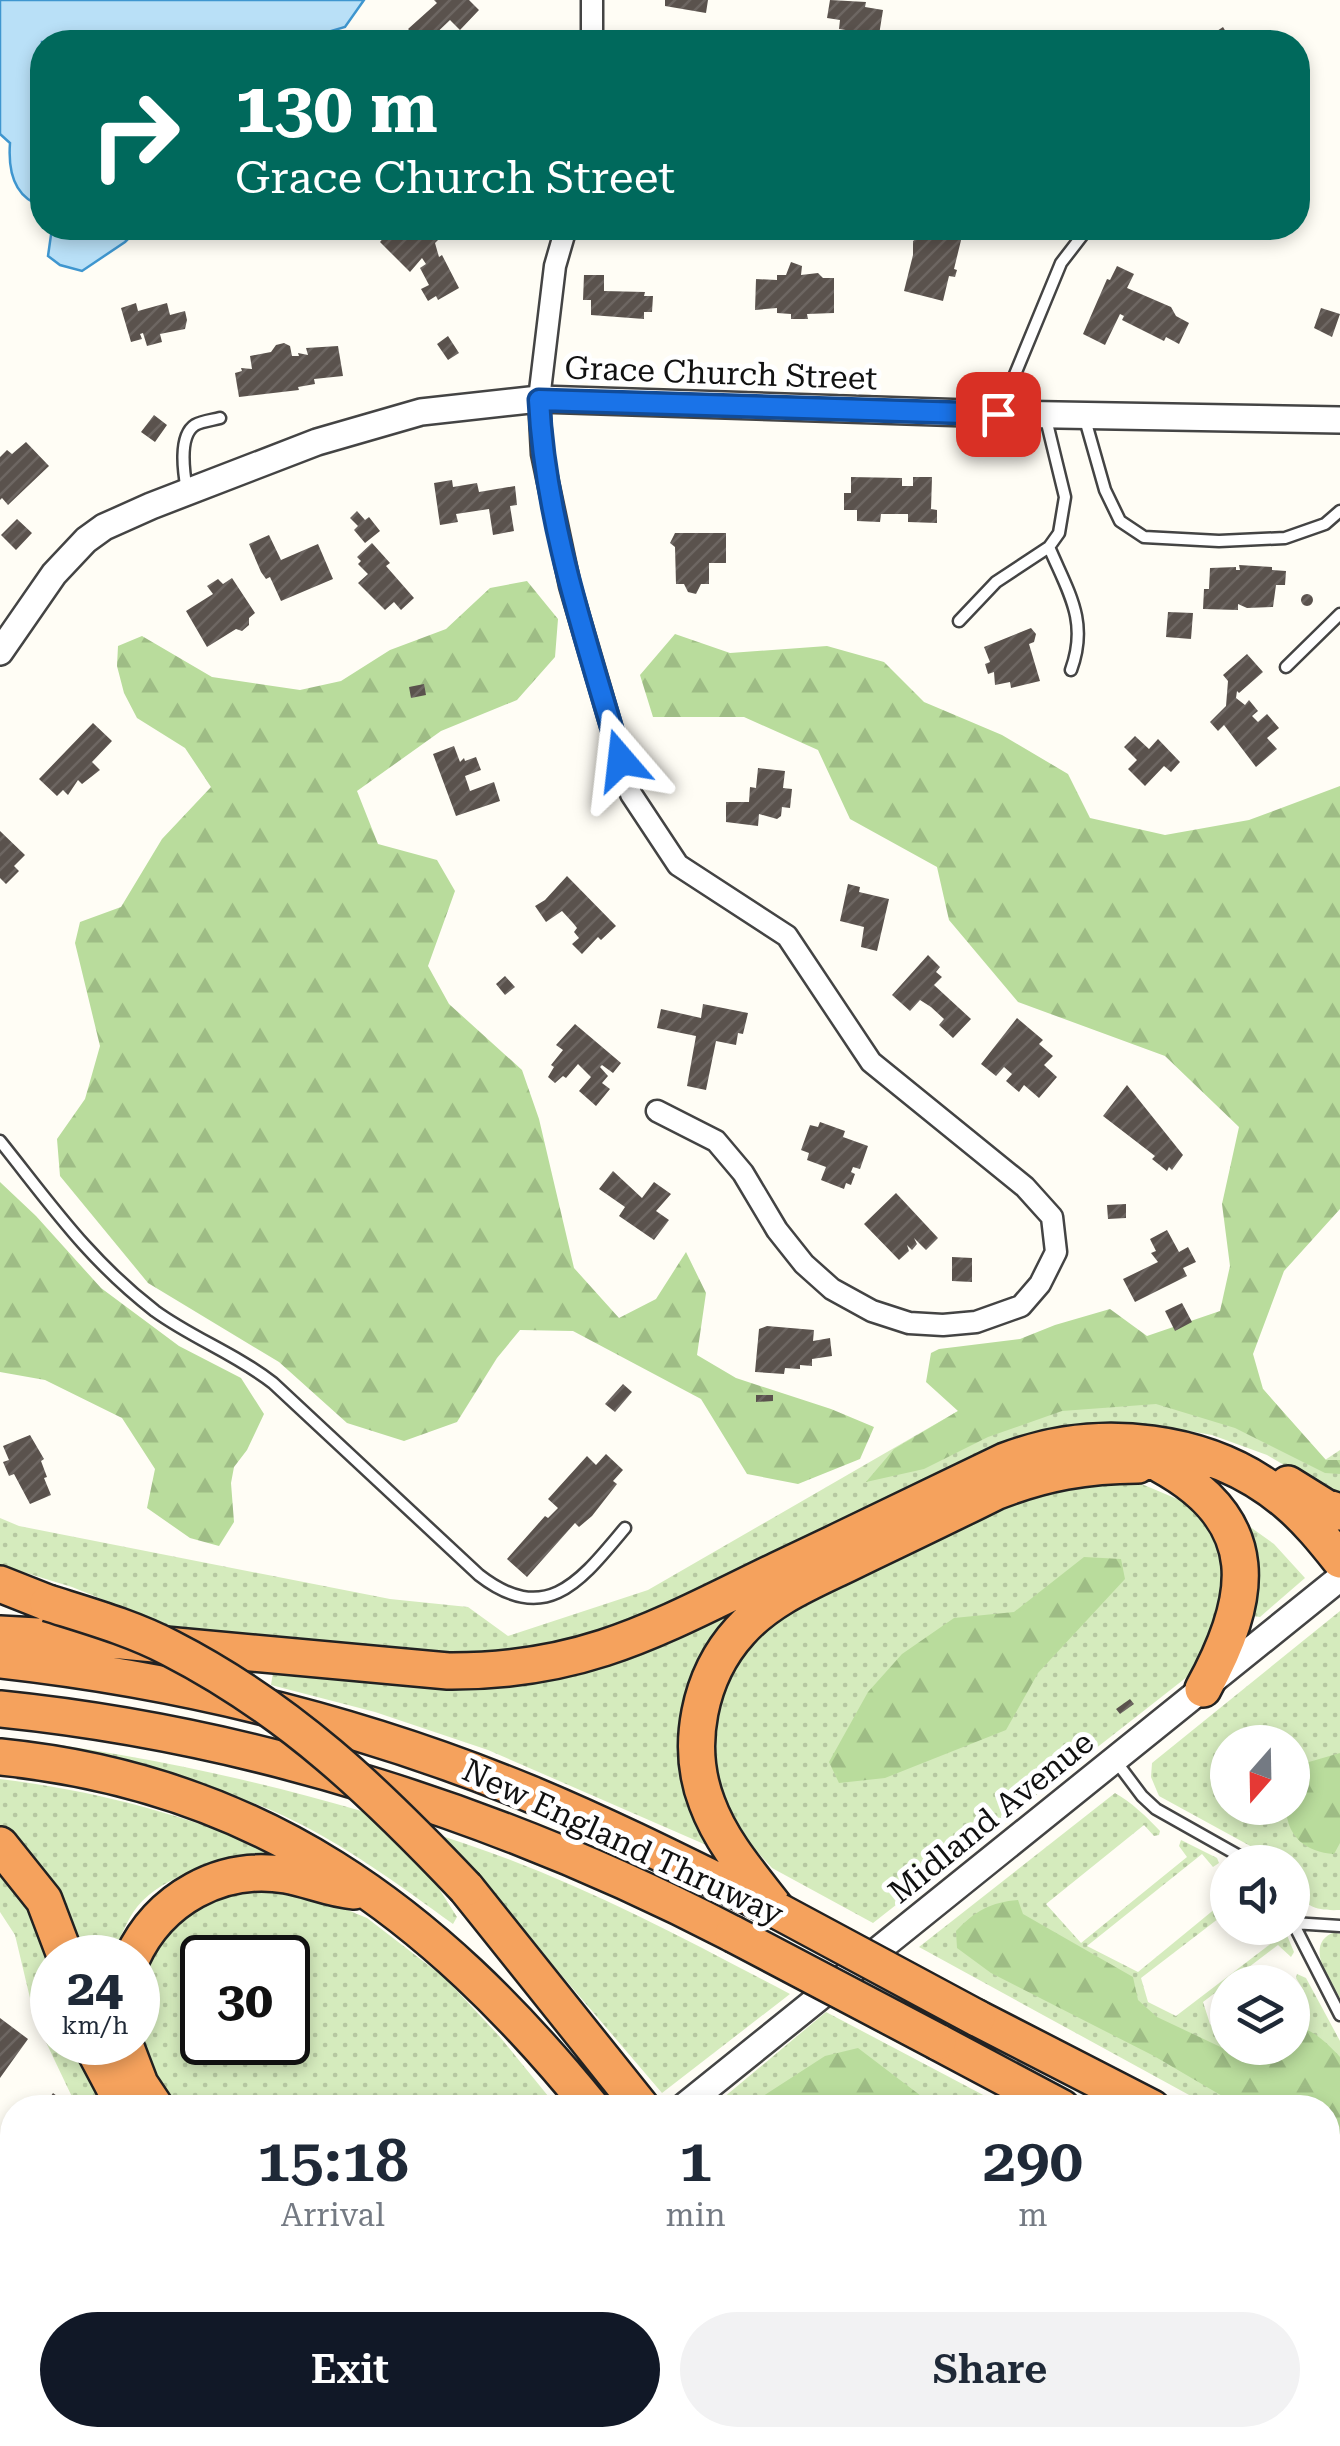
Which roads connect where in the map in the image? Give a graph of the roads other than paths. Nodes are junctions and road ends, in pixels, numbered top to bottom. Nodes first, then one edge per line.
1 (592, 0) edge
2 (592, 30) edge
3 (563, 240) edge
4 (1079, 240) edge
5 (539, 400) junction
6 (998, 414) junction
7 (1045, 414) junction
8 (1084, 416) junction
9 (220, 418) dead end
10 (1340, 420) edge
11 (187, 492) junction
12 (1340, 511) edge
13 (1049, 546) junction
14 (1340, 614) edge
15 (958, 621) dead end
16 (0, 652) edge
17 (1286, 667) dead end
18 (1071, 670) dead end
19 (657, 1111) dead end
20 (0, 1141) edge
21 (1164, 1456) junction
22 (1340, 1512) edge
23 (625, 1528) dead end
24 (1337, 1574) edge
25 (0, 1584) edge
26 (0, 1634) edge
27 (0, 1660) edge
28 (1203, 1689) junction
29 (0, 1709) edge
30 (0, 1757) edge
31 (1115, 1760) junction
32 (0, 1845) edge
33 (1220, 1845) edge
34 (374, 1893) junction
35 (778, 1911) junction
36 (1310, 1923) edge
37 (1340, 1926) edge
38 (57, 1935) edge
39 (145, 1935) edge
40 (1304, 1945) edge
41 (1340, 2016) edge
42 (102, 2065) edge
43 (133, 2065) edge
44 (118, 2095) edge
45 (147, 2095) edge
46 (581, 2095) edge
47 (632, 2095) edge
48 (698, 2095) edge
49 (1038, 2095) edge
50 (1127, 2095) edge

1 - 2 street
3 - 5 street
4 - 6 lane
5 - 6 street, Grace Church Street
5 - 11 street, Grace Church Street
5 - 19 street
6 - 7 street, Grace Church Street
7 - 8 street, Grace Church Street
7 - 13 lane
8 - 10 street, Grace Church Street
8 - 12 lane
9 - 11 lane
11 - 16 street, Grace Church Street
13 - 15 lane
13 - 18 lane
14 - 17 lane
20 - 23 lane
21 - 22 highway
21 - 24 highway
21 - 26 highway
21 - 28 highway
21 - 35 highway
24 - 28 street, Midland Avenue
25 - 47 highway, bridge
27 - 35 highway, New England Thruway
28 - 31 street, Midland Avenue
29 - 49 highway, New England Thruway, bridge
30 - 34 highway
31 - 33 lane
31 - 48 street, Midland Avenue
32 - 38 highway
34 - 39 highway
34 - 46 highway
35 - 50 highway, New England Thruway, bridge
36 - 37 lane
40 - 41 lane
42 - 44 highway
43 - 45 highway

